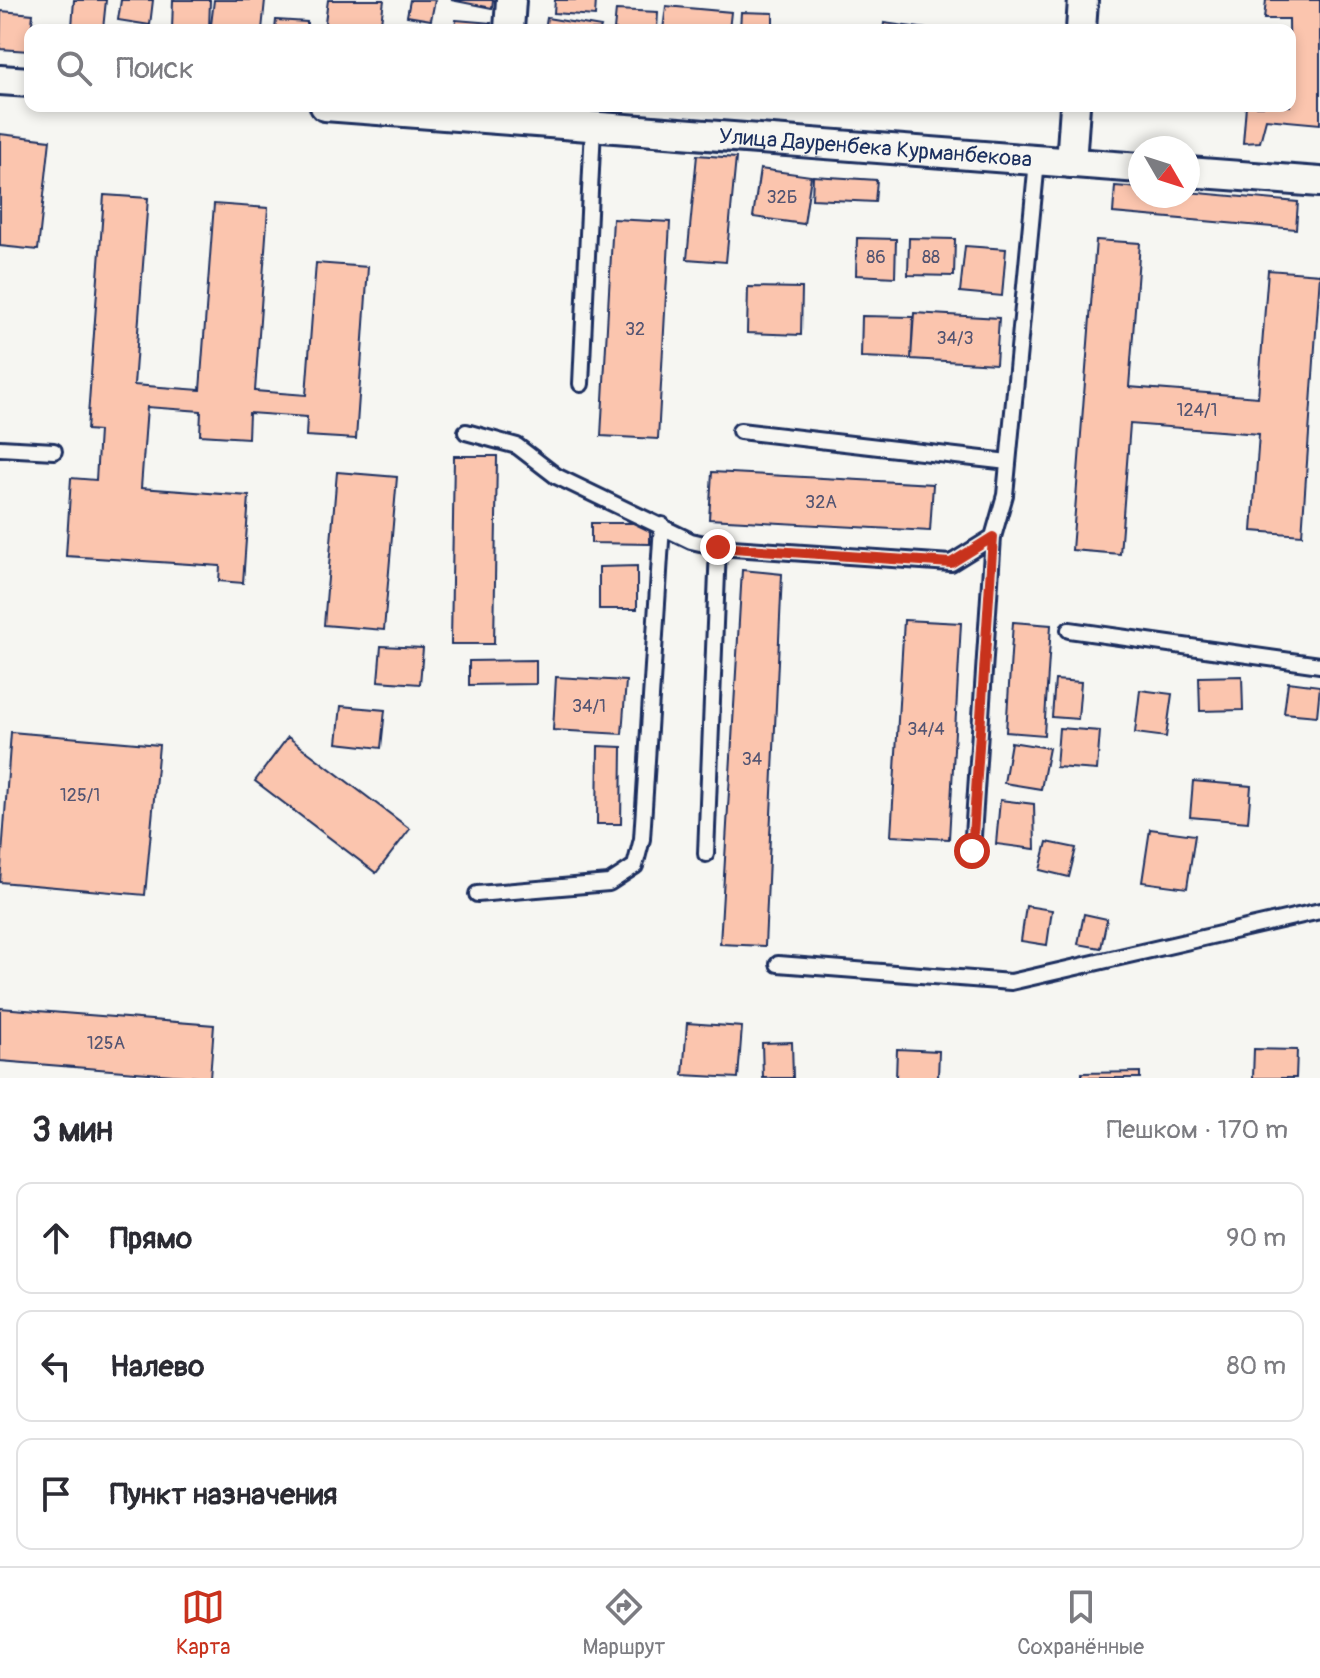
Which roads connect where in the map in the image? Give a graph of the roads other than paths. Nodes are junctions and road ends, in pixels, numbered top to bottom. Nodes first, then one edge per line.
1 (511, 0) edge
2 (1083, 0) edge
3 (509, 24) edge
4 (1081, 24) edge
5 (0, 80) edge
6 (24, 82) edge
7 (478, 112) edge
8 (1075, 112) edge
9 (503, 113) edge
10 (593, 127) junction
11 (1037, 161) junction
12 (1071, 163) junction
13 (1128, 167) edge
14 (1200, 173) edge
15 (1320, 182) edge
16 (581, 384) dead end
17 (740, 431) dead end
18 (466, 432) dead end
19 (0, 448) edge
20 (54, 451) dead end
21 (1008, 462) junction
22 (662, 525) junction
23 (993, 537) junction
24 (718, 547) junction
25 (1069, 630) dead end
26 (1320, 665) edge
27 (972, 851) dead end
28 (706, 854) dead end
29 (477, 894) dead end
30 (1320, 911) edge
31 (778, 964) dead end

1 - 3 street
2 - 4 street
5 - 6 street
7 - 9 street, Улица Дауренбека Курманбекова
8 - 12 street
9 - 10 street, Улица Дауренбека Курманбекова
10 - 11 street, Улица Дауренбека Курманбекова
10 - 16 lane
11 - 12 street, Улица Дауренбека Курманбекова
11 - 21 lane
12 - 13 street, Улица Дауренбека Курманбекова
14 - 15 street
17 - 21 lane
18 - 22 lane
19 - 20 lane
21 - 23 lane
22 - 24 lane
22 - 29 lane
23 - 24 lane
23 - 27 lane
24 - 28 lane
25 - 26 lane
30 - 31 lane

